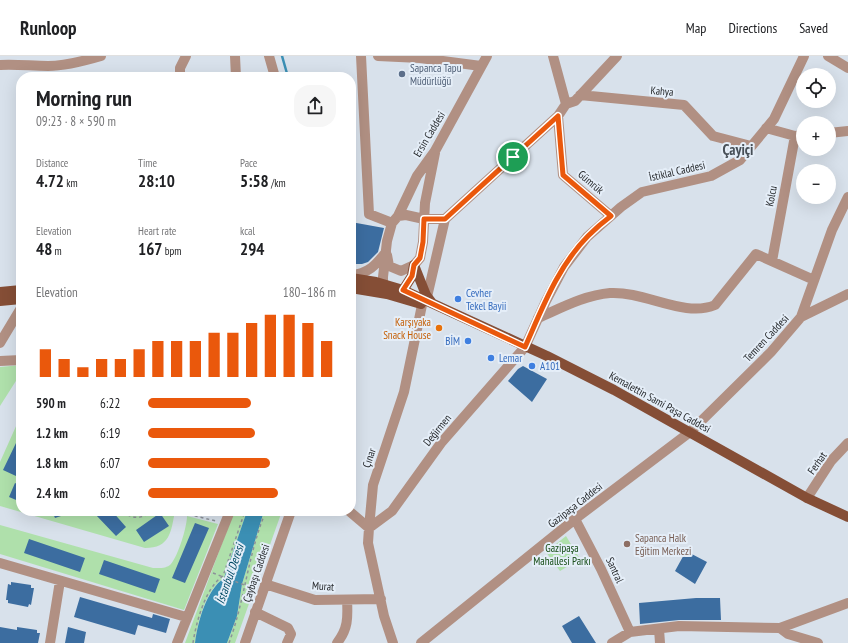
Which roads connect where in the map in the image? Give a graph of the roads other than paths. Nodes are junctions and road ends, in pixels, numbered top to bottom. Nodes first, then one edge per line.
1 (101, 56) edge
2 (186, 56) edge
3 (235, 56) edge
4 (269, 56) edge
5 (361, 56) edge
6 (378, 56) edge
7 (487, 56) edge
8 (553, 56) edge
9 (617, 56) edge
10 (804, 56) edge
11 (828, 56) edge
12 (420, 57) edge
13 (29, 60) edge
14 (0, 65) edge
15 (481, 66) junction
16 (848, 68) edge
17 (180, 72) edge
18 (236, 72) edge
19 (274, 72) edge
20 (580, 95) junction
21 (566, 104) junction
22 (558, 116) junction
23 (766, 128) junction
24 (848, 131) edge
25 (836, 132) edge
26 (796, 134) edge
27 (751, 146) junction
28 (796, 149) edge
29 (435, 151) junction
30 (848, 197) edge
31 (611, 216) junction
32 (395, 219) junction
33 (424, 219) junction
34 (445, 219) junction
35 (386, 252) junction
36 (772, 261) junction
37 (414, 265) junction
38 (356, 276) edge
39 (356, 278) edge
40 (814, 280) junction
41 (383, 284) junction
42 (356, 289) edge
43 (16, 290) edge
44 (0, 292) edge
45 (401, 293) junction
46 (387, 294) junction
47 (848, 294) edge
48 (16, 299) edge
49 (0, 301) edge
50 (424, 301) junction
51 (435, 305) junction
52 (16, 316) edge
53 (457, 316) junction
54 (802, 317) junction
55 (538, 318) junction
56 (0, 343) edge
57 (525, 347) junction
58 (16, 360) edge
59 (0, 361) edge
60 (690, 432) junction
61 (848, 443) edge
62 (807, 498) junction
63 (228, 516) edge
64 (289, 516) edge
65 (355, 516) edge
66 (848, 517) edge
67 (576, 519) junction
68 (368, 528) junction
69 (0, 563) edge
70 (60, 580) junction
71 (264, 588) junction
72 (346, 600) junction
73 (381, 600) junction
74 (848, 603) edge
75 (255, 612) junction
76 (186, 617) junction
77 (659, 628) junction
78 (780, 628) junction
79 (630, 632) junction
80 (50, 643) edge
81 (177, 643) edge
82 (245, 643) edge
83 (286, 643) edge
84 (337, 643) edge
85 (393, 643) edge
86 (421, 643) edge
87 (612, 643) edge
88 (626, 643) edge
89 (660, 643) edge
90 (815, 643) edge

1 - 13 street
2 - 17 street
3 - 18 street
4 - 19 street
5 - 32 street
6 - 12 street
7 - 15 street, Ersin Caddesi
8 - 21 street
9 - 20 street
10 - 23 street, İstiklal Caddesi
11 - 16 street
12 - 15 street
13 - 14 street
15 - 29 street, Ersin Caddesi
20 - 21 street
20 - 27 street, Kahya
21 - 22 street
22 - 31 street, Gümrük
22 - 34 street
23 - 26 street
23 - 27 street, İstiklal Caddesi
24 - 25 street
27 - 31 street, İstiklal Caddesi
28 - 36 street, Kolcu
29 - 32 street, Ersin Caddesi
29 - 33 street
30 - 40 street, Temren Caddesi
31 - 55 street, İstiklal Caddesi
32 - 33 street
32 - 35 street, Ersin Caddesi
33 - 34 street
33 - 37 street
34 - 50 street, Çınar
35 - 37 street
35 - 38 street
35 - 41 street, Ersin Caddesi
36 - 40 street
36 - 55 street
37 - 45 main road
37 - 50 main road
39 - 41 main road
40 - 54 street, Temren Caddesi
41 - 45 main road
41 - 46 street
42 - 46 main road
43 - 44 main road
45 - 46 main road
45 - 50 main road
45 - 51 main road
47 - 54 street
48 - 49 main road
50 - 51 main road
50 - 53 main road
50 - 68 street, Çınar
51 - 53 main road
52 - 56 street
53 - 57 main road, Kemalettin Sami Paşa Caddesi
54 - 60 street, Temren Caddesi
55 - 57 street, İstiklal Caddesi
57 - 60 main road, Kemalettin Sami Paşa Caddesi
57 - 68 street, Değirmen
58 - 59 street
60 - 62 main road, Kemalettin Sami Paşa Caddesi
60 - 67 street, Gazipaşa Caddesi
61 - 62 street, Ferhat
62 - 66 main road, Kemalettin Sami Paşa Caddesi
63 - 76 street
64 - 71 street, Çaybaşı Caddesi
65 - 68 street
67 - 79 street, Santral
67 - 86 street, Gazipaşa Caddesi
68 - 73 street, Çınar
69 - 70 street
70 - 76 street
70 - 80 street
71 - 72 street, Murat
71 - 75 street, Çaybaşı Caddesi
72 - 73 street, Murat
72 - 84 street
73 - 85 street, Çınar
74 - 78 street
75 - 82 street, Çaybaşı Caddesi
75 - 83 street
76 - 81 street
77 - 78 street
77 - 79 street
77 - 89 street
78 - 90 street
79 - 87 street
79 - 88 street

